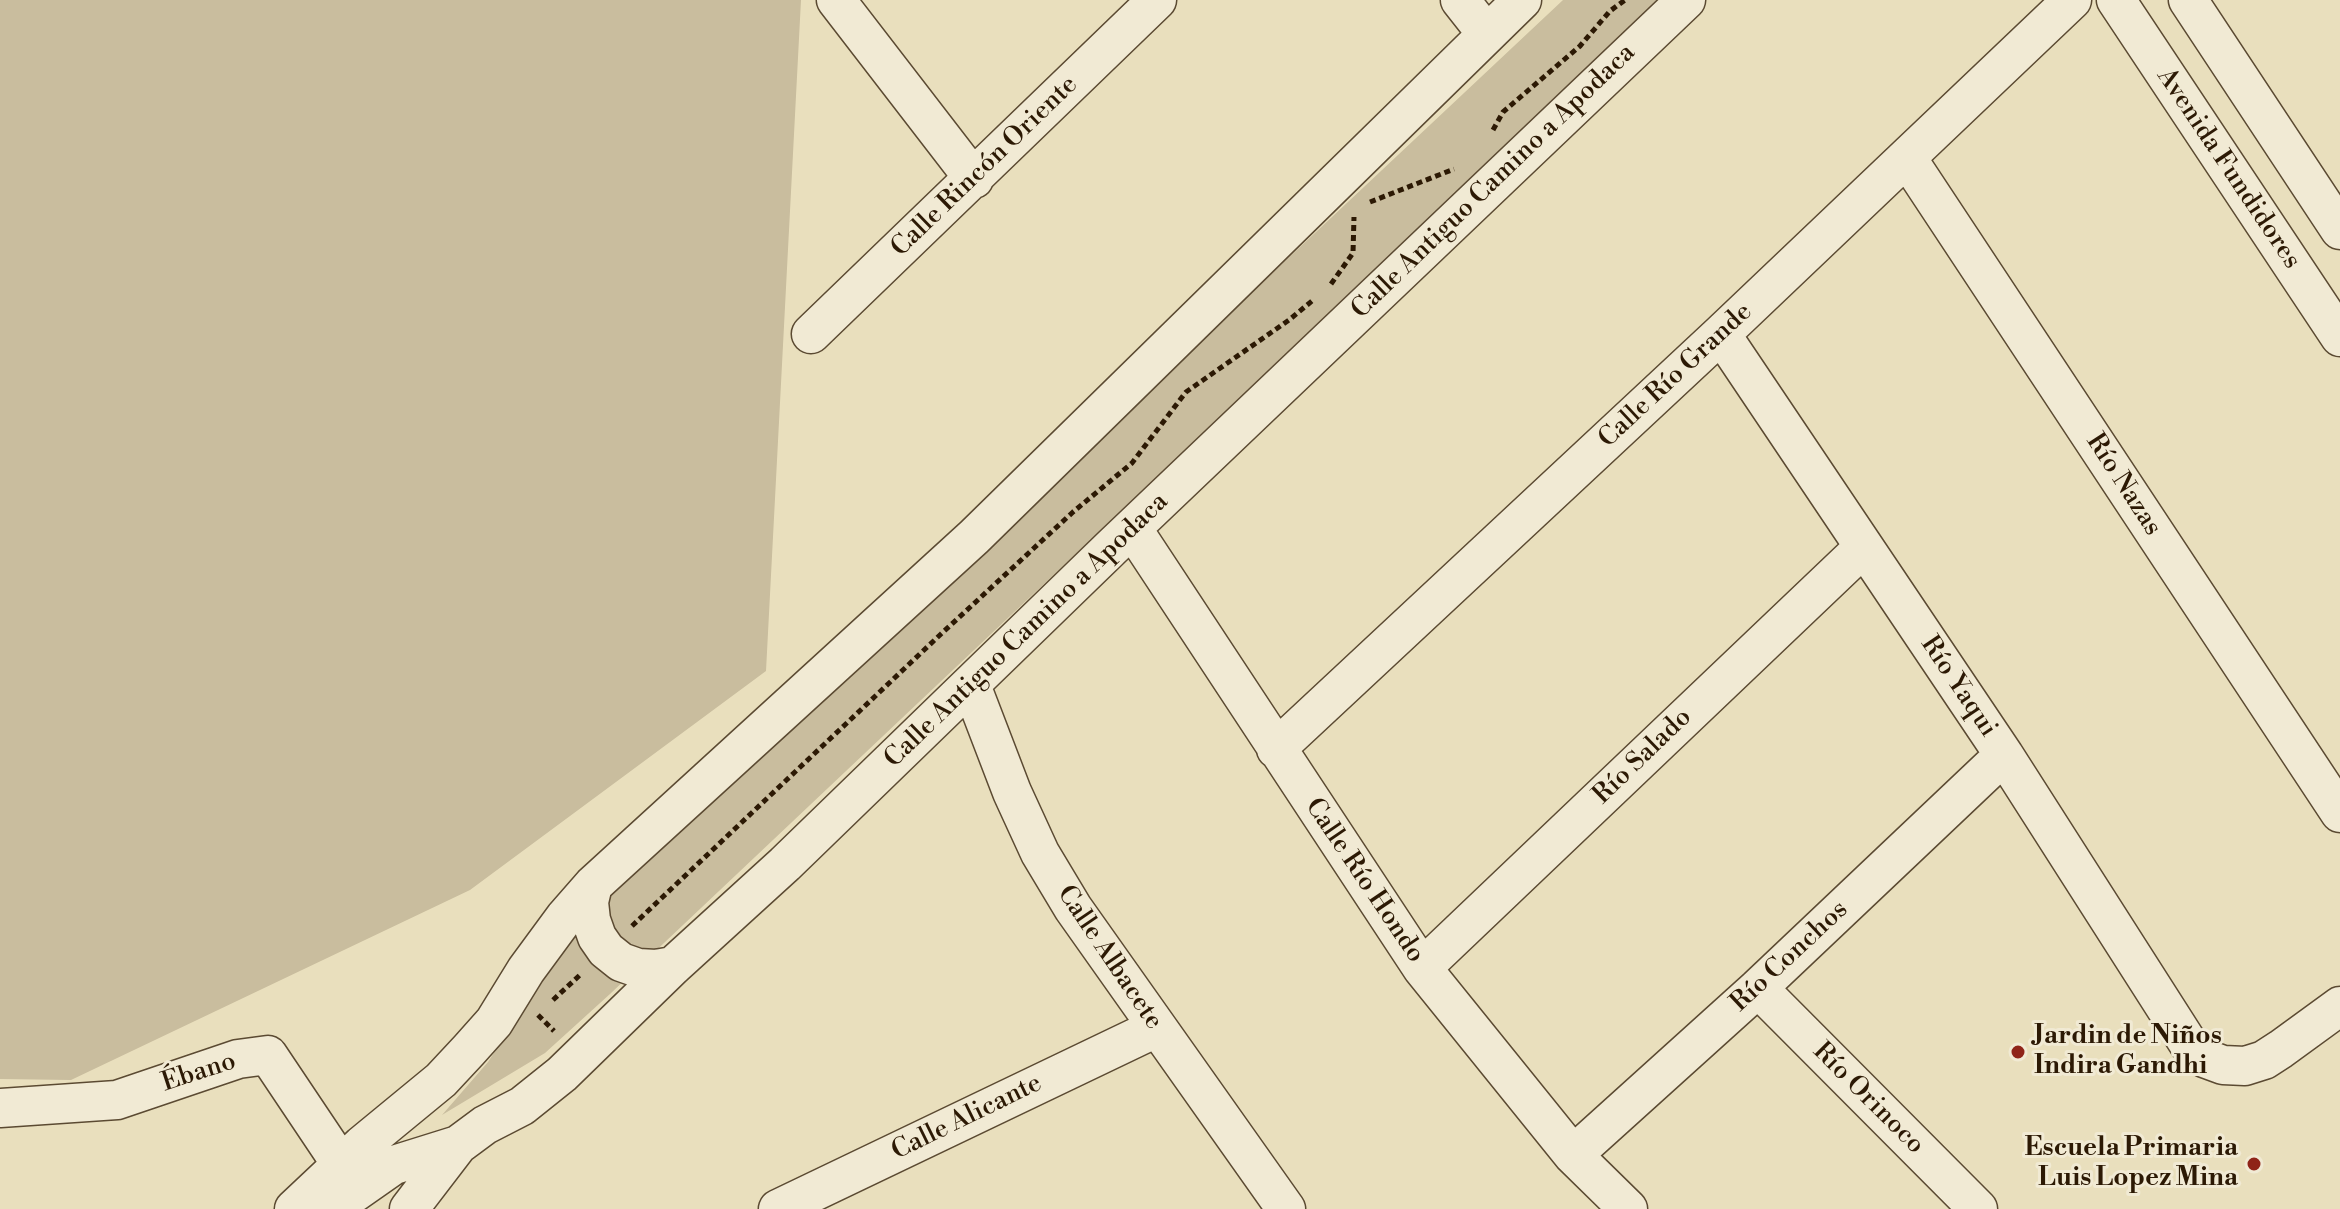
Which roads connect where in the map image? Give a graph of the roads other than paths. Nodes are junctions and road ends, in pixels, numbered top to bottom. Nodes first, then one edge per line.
1 (836, 0) edge
2 (1460, 0) edge
3 (1522, 0) edge
4 (1686, 0) edge
5 (2072, 0) edge
6 (2116, 0) edge
7 (2188, 0) edge
8 (1152, 2) edge
9 (1486, 33) junction
10 (1907, 158) junction
11 (974, 179) junction
12 (2340, 230) edge
13 (811, 334) dead end
14 (1721, 334) junction
15 (2340, 337) edge
16 (1132, 528) junction
17 (1864, 547) junction
18 (971, 685) junction
19 (1276, 749) junction
20 (2004, 755) junction
21 (2340, 813) edge
22 (593, 885) junction
23 (673, 966) junction
24 (1422, 968) junction
25 (1758, 988) junction
26 (2340, 1006) edge
27 (1156, 1028) junction
28 (0, 1108) edge
29 (458, 1145) junction
30 (1573, 1155) junction
31 (324, 1198) edge
32 (409, 1209) edge
33 (778, 1209) edge
34 (1286, 1209) edge
35 (1628, 1209) edge
36 (1978, 1209) edge

1 - 11 street
2 - 9 street
3 - 9 street
4 - 16 street, Calle Antiguo Camino a Apodaca
5 - 10 street, Calle Río Grande
6 - 15 street, Avenida Fundidores
7 - 12 street
8 - 11 street, Calle Rincón Oriente
9 - 22 street
10 - 14 street, Calle Río Grande
10 - 21 street, Río Nazas
11 - 13 street, Calle Rincón Oriente
14 - 17 street, Río Yaqui
14 - 19 street, Calle Río Grande
16 - 18 street, Calle Antiguo Camino a Apodaca
16 - 19 street, Calle Río Hondo
17 - 20 street, Río Yaqui
17 - 24 street, Río Salado
18 - 23 street, Calle Antiguo Camino a Apodaca
18 - 27 street, Calle Albacete
19 - 24 street, Calle Río Hondo
20 - 25 street, Río Conchos
20 - 26 street, Río Yaqui
22 - 23 street
22 - 31 street
23 - 29 street, Calle Antiguo Camino a Apodaca
24 - 30 street, Calle Río Hondo
25 - 30 street, Río Conchos
25 - 36 street, Río Orinoco
27 - 33 street, Calle Alicante
27 - 34 street, Calle Albacete
28 - 31 street, Ébano
29 - 31 street, Calle Antiguo Camino a Apodaca
29 - 32 street
30 - 35 street, Calle Río Hondo

